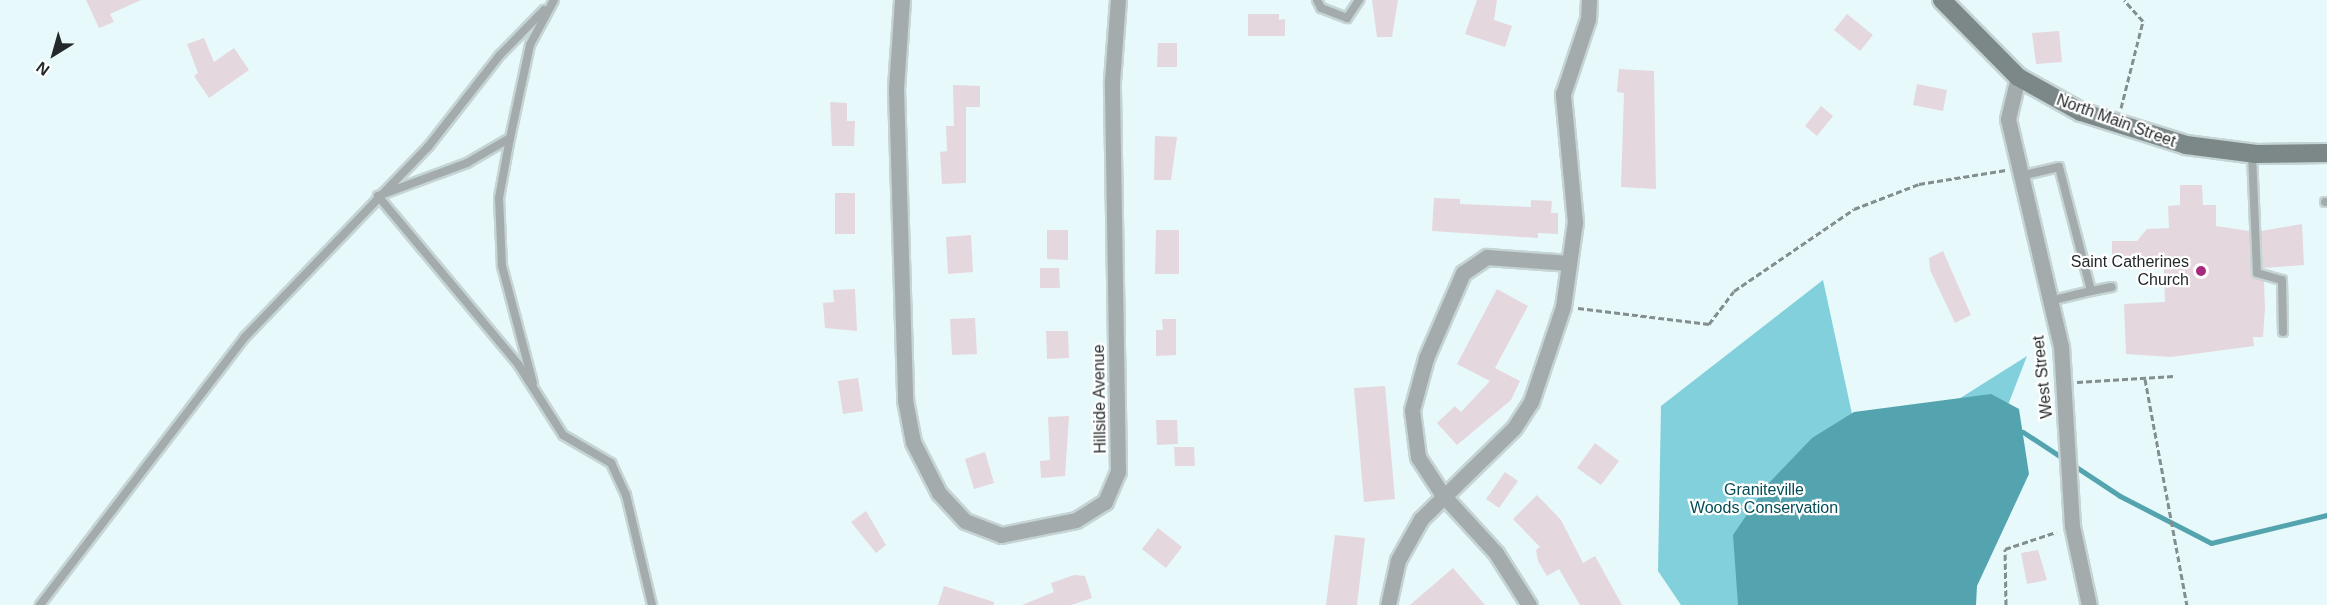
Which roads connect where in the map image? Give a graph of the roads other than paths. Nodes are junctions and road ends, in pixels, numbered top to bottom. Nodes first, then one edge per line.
1 (553, 0) edge
2 (903, 0) edge
3 (1118, 0) edge
4 (1317, 0) edge
5 (1359, 0) edge
6 (1589, 0) edge
7 (1942, 0) edge
8 (2018, 77) junction
9 (510, 138) junction
10 (2327, 153) edge
11 (2252, 154) junction
12 (2017, 172) junction
13 (378, 196) junction
14 (1569, 263) junction
15 (2112, 287) dead end
16 (2091, 291) junction
17 (2050, 301) junction
18 (2283, 332) dead end
19 (535, 391) junction
20 (1442, 494) junction
21 (40, 605) edge
22 (652, 605) edge
23 (1388, 605) edge
24 (1529, 605) edge
25 (2089, 605) edge

1 - 9 lane
1 - 13 lane
2 - 3 street, Hillside Avenue
4 - 5 lane
6 - 14 street
7 - 8 main road, North Main Street
8 - 11 main road, North Main Street
8 - 12 street, West Street
9 - 13 lane
9 - 19 lane
10 - 11 main road, North Main Street
11 - 18 lane
12 - 16 lane
12 - 17 street, West Street
13 - 19 lane
13 - 21 lane
14 - 20 street
14 - 20 street
15 - 16 lane
16 - 17 lane
17 - 25 street, West Street
19 - 22 lane
20 - 23 street
20 - 24 street

